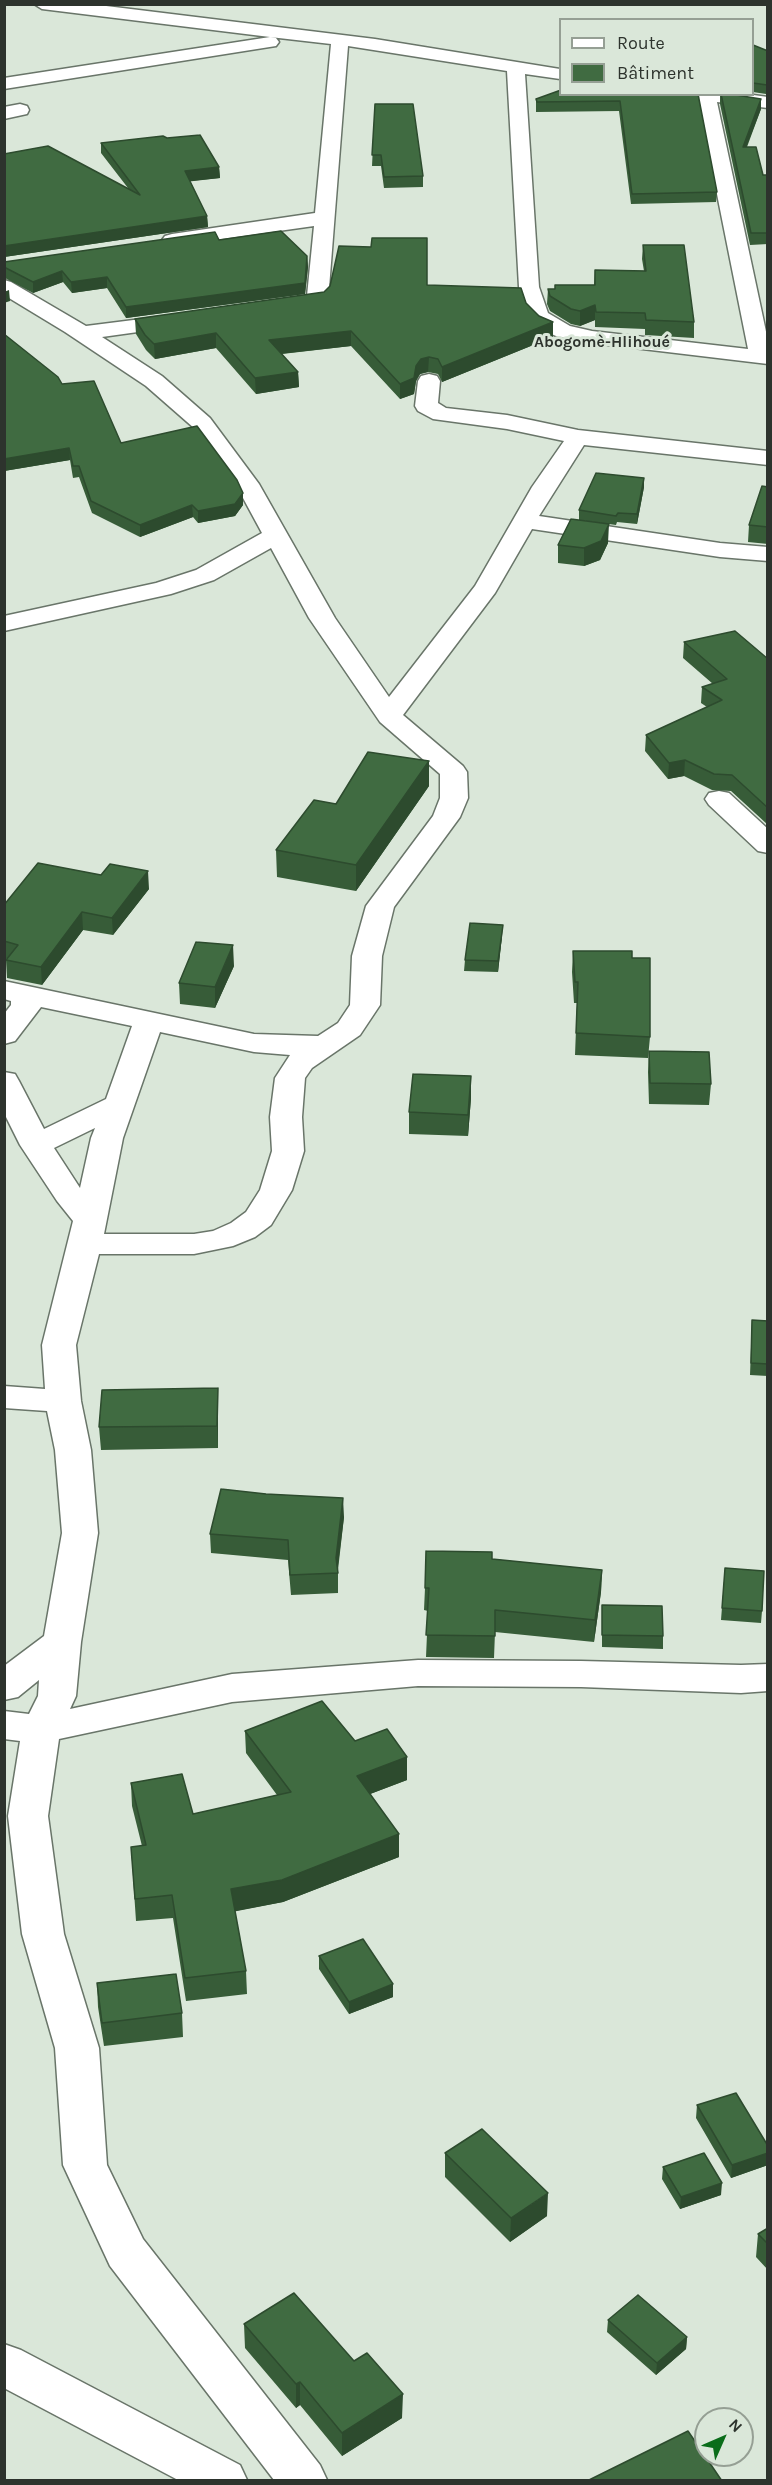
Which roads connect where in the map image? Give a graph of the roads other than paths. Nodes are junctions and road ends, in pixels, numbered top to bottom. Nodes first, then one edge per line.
1 (42, 4) edge
2 (239, 8) dead end
3 (235, 27) junction
4 (310, 36) junction
5 (340, 40) junction
6 (516, 67) junction
7 (559, 74) edge
8 (4, 84) edge
9 (707, 96) edge
10 (721, 96) edge
11 (768, 103) edge
12 (325, 218) junction
13 (147, 244) edge
14 (4, 286) edge
15 (258, 309) edge
16 (200, 317) edge
17 (82, 333) junction
18 (764, 358) edge
19 (429, 381) dead end
20 (578, 436) junction
21 (768, 458) edge
22 (525, 521) junction
23 (274, 536) junction
24 (768, 554) edge
25 (4, 624) edge
26 (389, 716) junction
27 (719, 800) dead end
28 (768, 845) edge
29 (16, 992) edge
30 (149, 1021) junction
31 (4, 1035) edge
32 (323, 1045) junction
33 (4, 1081) edge
34 (119, 1104) junction
35 (36, 1145) junction
36 (87, 1232) junction
37 (4, 1397) edge
38 (63, 1401) junction
39 (62, 1642) junction
40 (768, 1677) edge
41 (4, 1687) edge
42 (23, 1727) edge
43 (4, 2364) edge
44 (223, 2481) edge
45 (303, 2481) edge

1 - 3 street
2 - 3 street
3 - 4 street
4 - 5 street
4 - 8 street
5 - 6 street
5 - 12 street
6 - 7 street
6 - 18 street
9 - 18 street
10 - 11 street
12 - 13 street
12 - 15 street
14 - 17 street
16 - 17 street
17 - 23 street
19 - 20 street
20 - 21 street
20 - 22 street
22 - 24 street
22 - 26 street
23 - 25 street
23 - 26 street
26 - 32 street
27 - 28 street
29 - 30 street
29 - 31 street
30 - 32 street
30 - 34 street
32 - 36 street
33 - 35 street
34 - 35 street
34 - 36 street
35 - 36 street
36 - 38 street
37 - 38 street
38 - 39 street
39 - 41 street
39 - 42 street
40 - 42 street
42 - 45 street
43 - 44 street

